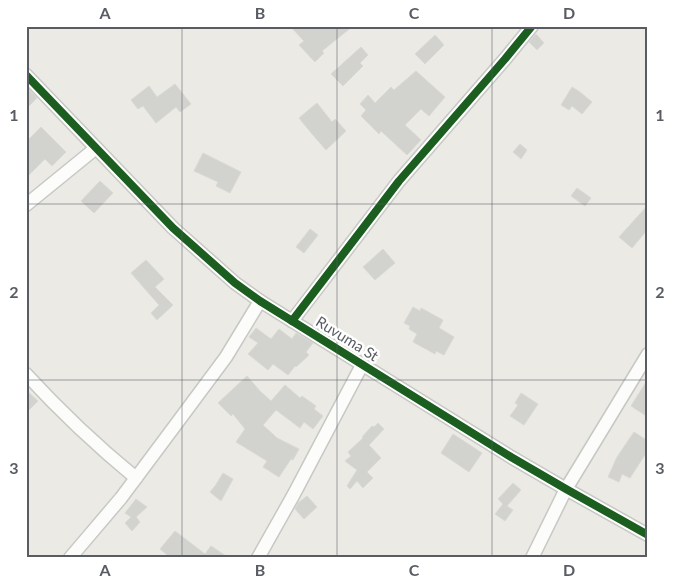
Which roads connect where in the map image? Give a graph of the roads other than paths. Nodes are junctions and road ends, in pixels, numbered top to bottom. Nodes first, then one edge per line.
1 (532, 26) edge
2 (26, 75) edge
3 (96, 148) junction
4 (26, 205) edge
5 (260, 301) junction
6 (292, 321) junction
7 (648, 354) edge
8 (362, 365) junction
9 (26, 374) edge
10 (136, 478) junction
11 (566, 489) junction
12 (648, 535) edge
13 (70, 558) edge
14 (258, 558) edge
15 (532, 558) edge

1 - 6 street
2 - 3 street, Ruvuma St
3 - 4 street
3 - 5 street, Ruvuma St
5 - 6 street, Ruvuma St
5 - 10 street
6 - 8 street, Ruvuma St
7 - 11 street
8 - 11 street, Ruvuma St
8 - 14 street
9 - 10 street
10 - 13 street
11 - 12 street, Ruvuma St
11 - 15 street

